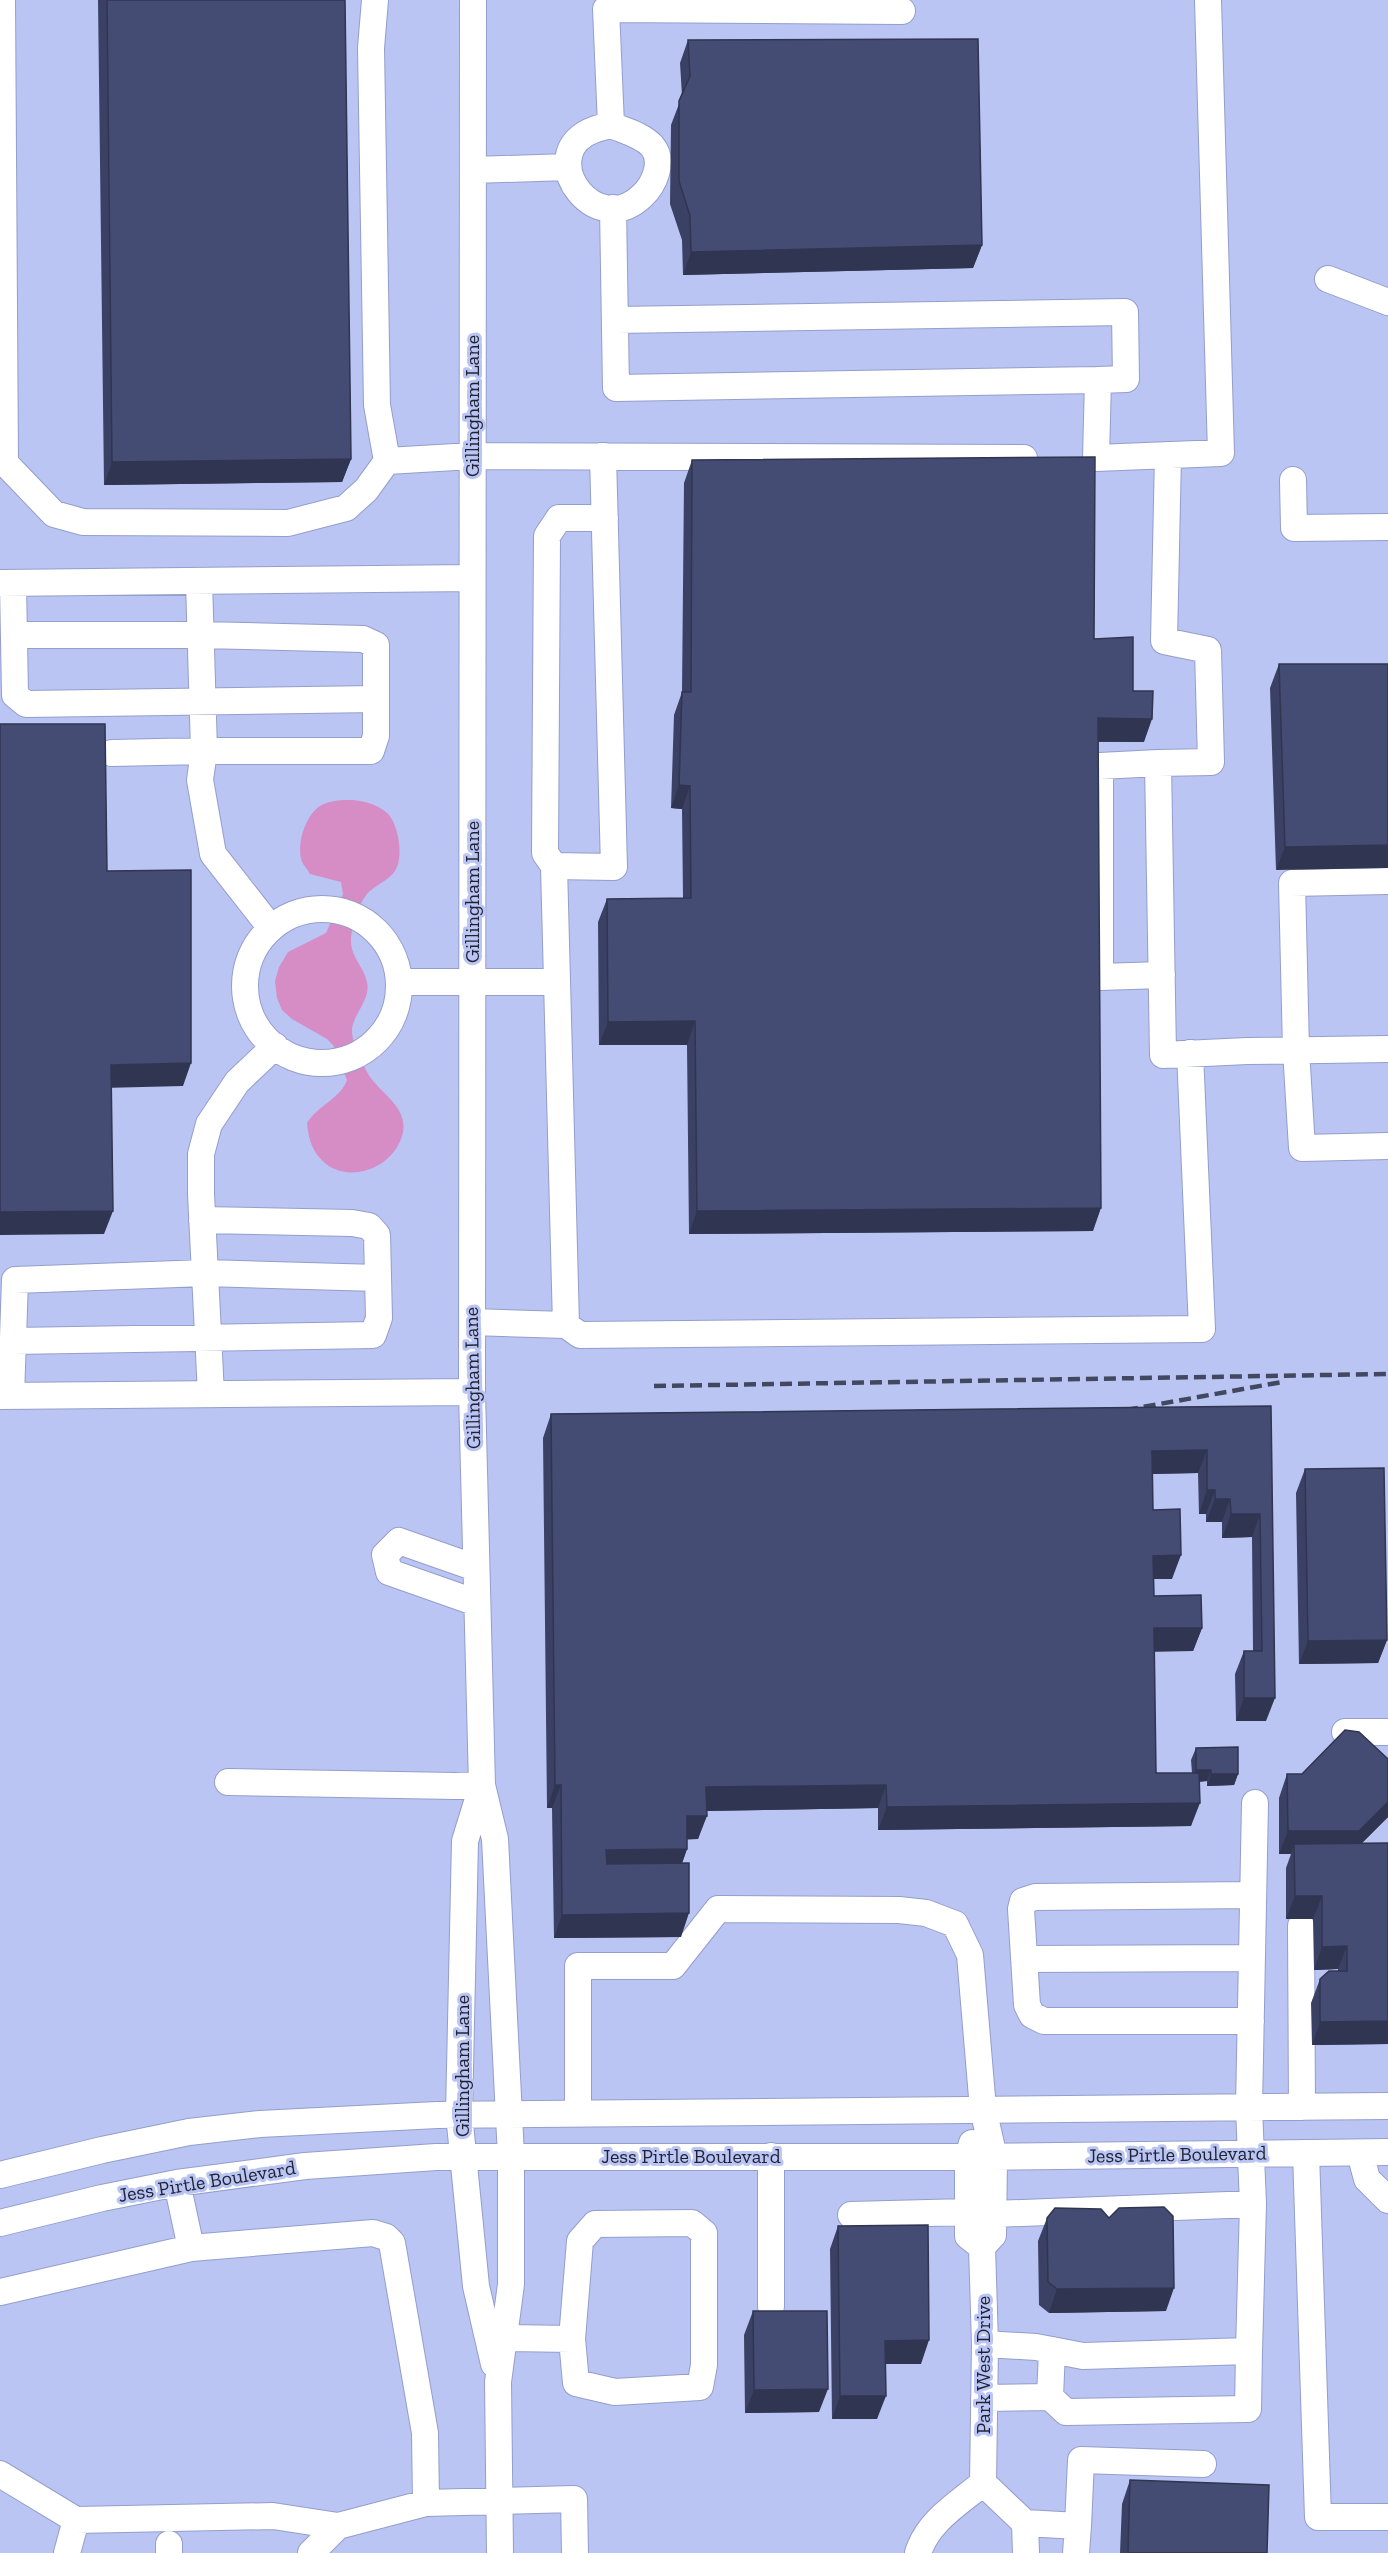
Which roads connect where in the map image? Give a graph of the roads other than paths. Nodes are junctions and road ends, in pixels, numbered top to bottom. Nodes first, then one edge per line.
1 (2, 0) edge
2 (375, 0) edge
3 (473, 0) edge
4 (1208, 0) edge
5 (902, 11) dead end
6 (611, 125) junction
7 (568, 167) junction
8 (473, 170) junction
9 (613, 208) junction
10 (1328, 279) dead end
11 (1388, 302) edge
12 (615, 320) junction
13 (2, 361) edge
14 (1098, 380) junction
15 (1168, 455) junction
16 (472, 456) junction
17 (603, 456) junction
18 (1073, 458) junction
19 (387, 461) junction
20 (1293, 480) dead end
21 (605, 518) junction
22 (1388, 527) edge
23 (472, 578) junction
24 (199, 581) junction
25 (6, 583) edge
26 (14, 635) junction
27 (201, 635) junction
28 (376, 699) junction
29 (202, 701) junction
30 (204, 751) junction
31 (112, 753) dead end
32 (1158, 763) junction
33 (554, 866) junction
34 (1388, 881) edge
35 (271, 927) junction
36 (1162, 975) junction
37 (472, 981) junction
38 (400, 982) junction
39 (557, 982) junction
40 (275, 1046) junction
41 (1388, 1049) edge
42 (1296, 1050) junction
43 (1190, 1053) junction
44 (1388, 1146) edge
45 (202, 1220) junction
46 (205, 1273) junction
47 (378, 1278) junction
48 (472, 1322) junction
49 (566, 1324) junction
50 (208, 1337) junction
51 (13, 1341) junction
52 (472, 1392) junction
53 (211, 1394) junction
54 (6, 1396) edge
55 (476, 1568) junction
56 (477, 1603) junction
57 (1345, 1732) edge
58 (1388, 1732) edge
59 (228, 1782) dead end
60 (483, 1785) junction
61 (1255, 1803) dead end
62 (1253, 1895) junction
63 (1301, 1926) dead end
64 (1252, 1958) junction
65 (1024, 1959) junction
66 (1251, 2021) junction
67 (1388, 2106) edge
68 (1302, 2107) junction
69 (1249, 2108) junction
70 (983, 2109) junction
71 (578, 2113) junction
72 (459, 2114) junction
73 (509, 2114) junction
74 (1360, 2152) junction
75 (1388, 2152) edge
76 (1251, 2153) junction
77 (1306, 2153) junction
78 (464, 2156) junction
79 (512, 2156) junction
80 (771, 2156) junction
81 (968, 2157) junction
82 (994, 2157) junction
83 (0, 2175) edge
84 (177, 2183) junction
85 (1388, 2200) edge
86 (1253, 2204) junction
87 (967, 2212) junction
88 (994, 2214) junction
89 (851, 2215) dead end
90 (0, 2223) edge
91 (982, 2247) junction
92 (191, 2248) junction
93 (0, 2292) edge
94 (771, 2306) dead end
95 (504, 2338) junction
96 (572, 2339) junction
97 (985, 2344) junction
98 (1052, 2350) junction
99 (1249, 2351) junction
100 (498, 2382) junction
101 (1050, 2397) junction
102 (984, 2398) junction
103 (1203, 2464) dead end
104 (0, 2474) edge
105 (983, 2484) junction
106 (499, 2500) junction
107 (426, 2503) junction
108 (1388, 2517) edge
109 (76, 2520) junction
110 (1025, 2523) junction
111 (338, 2526) junction
112 (1078, 2526) junction
113 (67, 2553) edge
114 (311, 2553) edge
115 (500, 2553) edge
116 (575, 2553) edge
117 (918, 2553) edge
118 (1026, 2553) edge
119 (1076, 2553) edge

1 - 13 street
2 - 19 street
3 - 8 street, Gillingham Lane
4 - 15 street
5 - 6 street
6 - 7 street
6 - 9 street
7 - 8 street
7 - 9 street
8 - 16 street, Gillingham Lane
9 - 12 street
10 - 11 street
12 - 14 street
12 - 14 street
13 - 19 street
14 - 18 street
15 - 18 street
15 - 32 street
16 - 17 street
16 - 19 street
16 - 23 street, Gillingham Lane
17 - 18 street
17 - 21 street
20 - 22 street
21 - 33 street
21 - 33 street
23 - 24 street
23 - 37 street, Gillingham Lane
24 - 25 street
24 - 27 street
25 - 26 street
26 - 27 street
26 - 29 street
27 - 28 street
27 - 29 street
28 - 29 street
28 - 30 street
29 - 30 street
30 - 31 street
30 - 35 street
32 - 36 street
32 - 36 street
33 - 39 street
34 - 42 street
35 - 38 street
35 - 40 street
36 - 43 street
37 - 38 street
37 - 39 street
37 - 48 street, Gillingham Lane
38 - 40 street
39 - 49 street
40 - 45 street
41 - 42 street
42 - 43 street
42 - 44 street
43 - 49 street
45 - 46 street
45 - 47 street
46 - 47 street
46 - 50 street
46 - 51 street
47 - 50 street
48 - 49 street
48 - 52 street, Gillingham Lane
50 - 51 street
50 - 53 street
51 - 54 street
52 - 53 street
52 - 55 street, Gillingham Lane
53 - 54 street
55 - 56 street, Gillingham Lane
55 - 56 street
56 - 60 street, Gillingham Lane
57 - 58 street
59 - 60 street
60 - 72 street, Gillingham Lane
60 - 73 street, Gillingham Lane
61 - 62 street
62 - 64 street
62 - 65 street
63 - 68 street
64 - 65 street
64 - 66 street
65 - 66 street
66 - 69 street
67 - 68 street
68 - 69 street
69 - 70 street
69 - 76 street
70 - 71 street
70 - 71 street
70 - 81 street
70 - 82 street, Park West Drive
71 - 73 street
72 - 73 street
72 - 78 street, Gillingham Lane
72 - 83 street
73 - 79 street, Gillingham Lane
74 - 75 street, Jess Pirtle Boulevard
74 - 77 street, Jess Pirtle Boulevard
74 - 85 street
76 - 77 street, Jess Pirtle Boulevard
76 - 82 street, Jess Pirtle Boulevard
76 - 86 street
77 - 108 street
78 - 79 street, Jess Pirtle Boulevard
78 - 84 street, Jess Pirtle Boulevard
78 - 100 street, Gillingham Lane
79 - 80 street, Jess Pirtle Boulevard
79 - 95 street, Gillingham Lane
80 - 81 street, Jess Pirtle Boulevard
80 - 94 street
81 - 82 street, Jess Pirtle Boulevard
81 - 87 street
82 - 88 street, Park West Drive
84 - 90 street, Jess Pirtle Boulevard
84 - 92 street
86 - 88 street
86 - 99 street
87 - 89 street
87 - 91 street
88 - 91 street, Park West Drive
91 - 97 street, Park West Drive
92 - 93 street
92 - 107 street
95 - 96 street
95 - 100 street, Gillingham Lane
96 - 96 street
97 - 98 street
97 - 102 street, Park West Drive
98 - 99 street
98 - 101 street
99 - 101 street
100 - 106 street, Gillingham Lane
101 - 102 street
102 - 105 street, Park West Drive
103 - 112 street
104 - 109 street
105 - 110 street
105 - 117 street
106 - 107 street
106 - 115 street, Gillingham Lane
106 - 116 street
107 - 111 street
109 - 111 street
109 - 113 street
110 - 112 street
110 - 118 street
111 - 114 street
112 - 119 street

